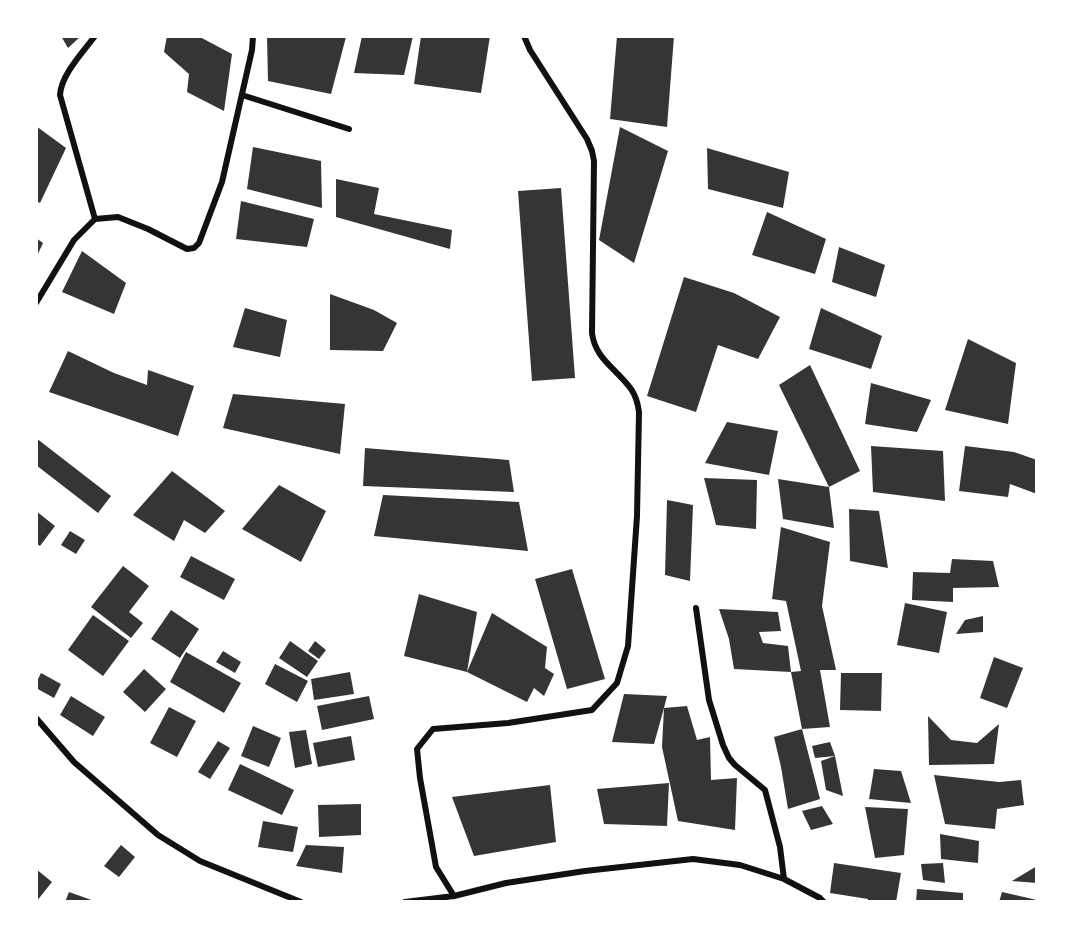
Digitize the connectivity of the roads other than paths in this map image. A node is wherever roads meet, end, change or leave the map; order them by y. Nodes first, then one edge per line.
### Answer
1 (95, 36) edge
2 (253, 36) edge
3 (524, 36) edge
4 (242, 95) junction
5 (350, 129) dead end
6 (95, 219) junction
7 (36, 303) edge
8 (696, 608) dead end
9 (36, 718) edge
10 (783, 879) junction
11 (454, 896) junction
12 (301, 902) edge
13 (405, 902) edge
14 (824, 902) edge

1 - 6 street
2 - 4 street
3 - 11 street
4 - 5 street
4 - 6 street
6 - 7 street
8 - 10 street
9 - 12 street
10 - 11 street
10 - 14 street
11 - 13 street

